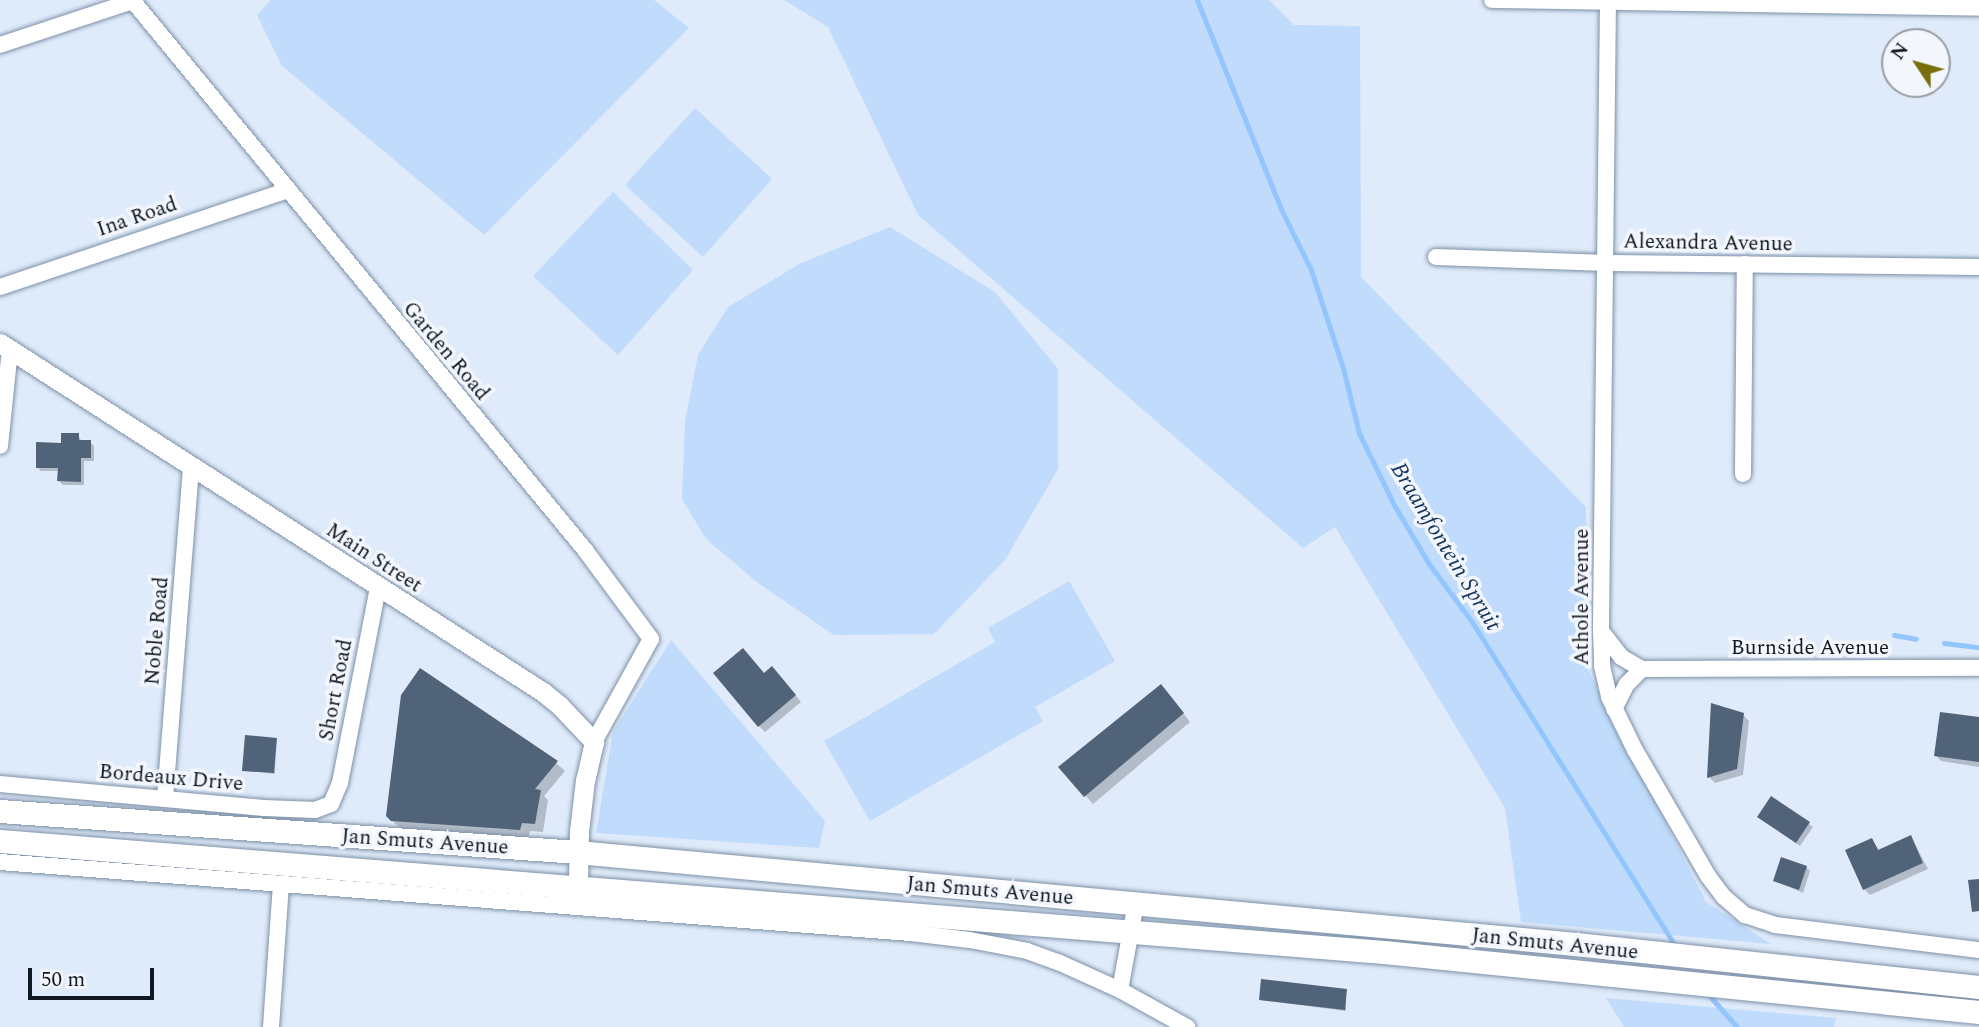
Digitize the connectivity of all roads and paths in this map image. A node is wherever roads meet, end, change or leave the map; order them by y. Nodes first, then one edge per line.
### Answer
1 (1492, 0) edge
2 (132, 1) edge
3 (1608, 2) edge
4 (1979, 8) edge
5 (0, 45) edge
6 (288, 190) junction
7 (1436, 257) dead end
8 (1608, 263) junction
9 (1745, 264) junction
10 (1979, 267) edge
11 (0, 287) edge
12 (5, 346) edge
13 (0, 446) edge
14 (191, 466) junction
15 (1743, 474) dead end
16 (378, 588) junction
17 (1601, 631) junction
18 (1979, 668) edge
19 (1642, 669) junction
20 (1614, 709) junction
21 (594, 742) junction
22 (0, 784) edge
23 (165, 798) junction
24 (336, 799) joint
25 (0, 811) edge
26 (0, 841) edge
27 (577, 852) junction
28 (0, 862) edge
29 (281, 885) junction
30 (579, 885) junction
31 (1136, 903) junction
32 (1132, 932) junction
33 (1979, 950) edge
34 (1979, 987) edge
35 (1120, 990) junction
36 (1979, 1012) edge
37 (271, 1027) edge
38 (1187, 1027) edge

1 - 3 street
2 - 5 street
2 - 6 street, Garden Road
3 - 4 street
3 - 8 street, Athole Avenue
6 - 11 street, Ina Road
6 - 21 street, Garden Road
7 - 8 street, Alexandra Avenue
8 - 9 street, Alexandra Avenue
8 - 17 street, Athole Avenue
9 - 10 street, Alexandra Avenue
9 - 15 street
12 - 13 street
12 - 14 street, Main Street
14 - 16 street, Main Street
14 - 23 street, Noble Road
16 - 21 street, Main Street
16 - 24 street, Short Road
17 - 19 street
17 - 20 street, Athole Avenue
18 - 19 street, Burnside Avenue
19 - 20 street
20 - 33 street, Athole Avenue
21 - 27 street
22 - 23 street, Bordeaux Drive
23 - 24 street, Bordeaux Drive
25 - 27 main road, Jan Smuts Avenue
26 - 30 main road, Jan Smuts Avenue
27 - 30 street
27 - 31 main road, Jan Smuts Avenue
28 - 29 street
29 - 35 street
29 - 37 street
30 - 32 main road, Jan Smuts Avenue
31 - 32 street
31 - 34 main road, Jan Smuts Avenue
32 - 35 street
32 - 36 main road, Jan Smuts Avenue
35 - 38 street

